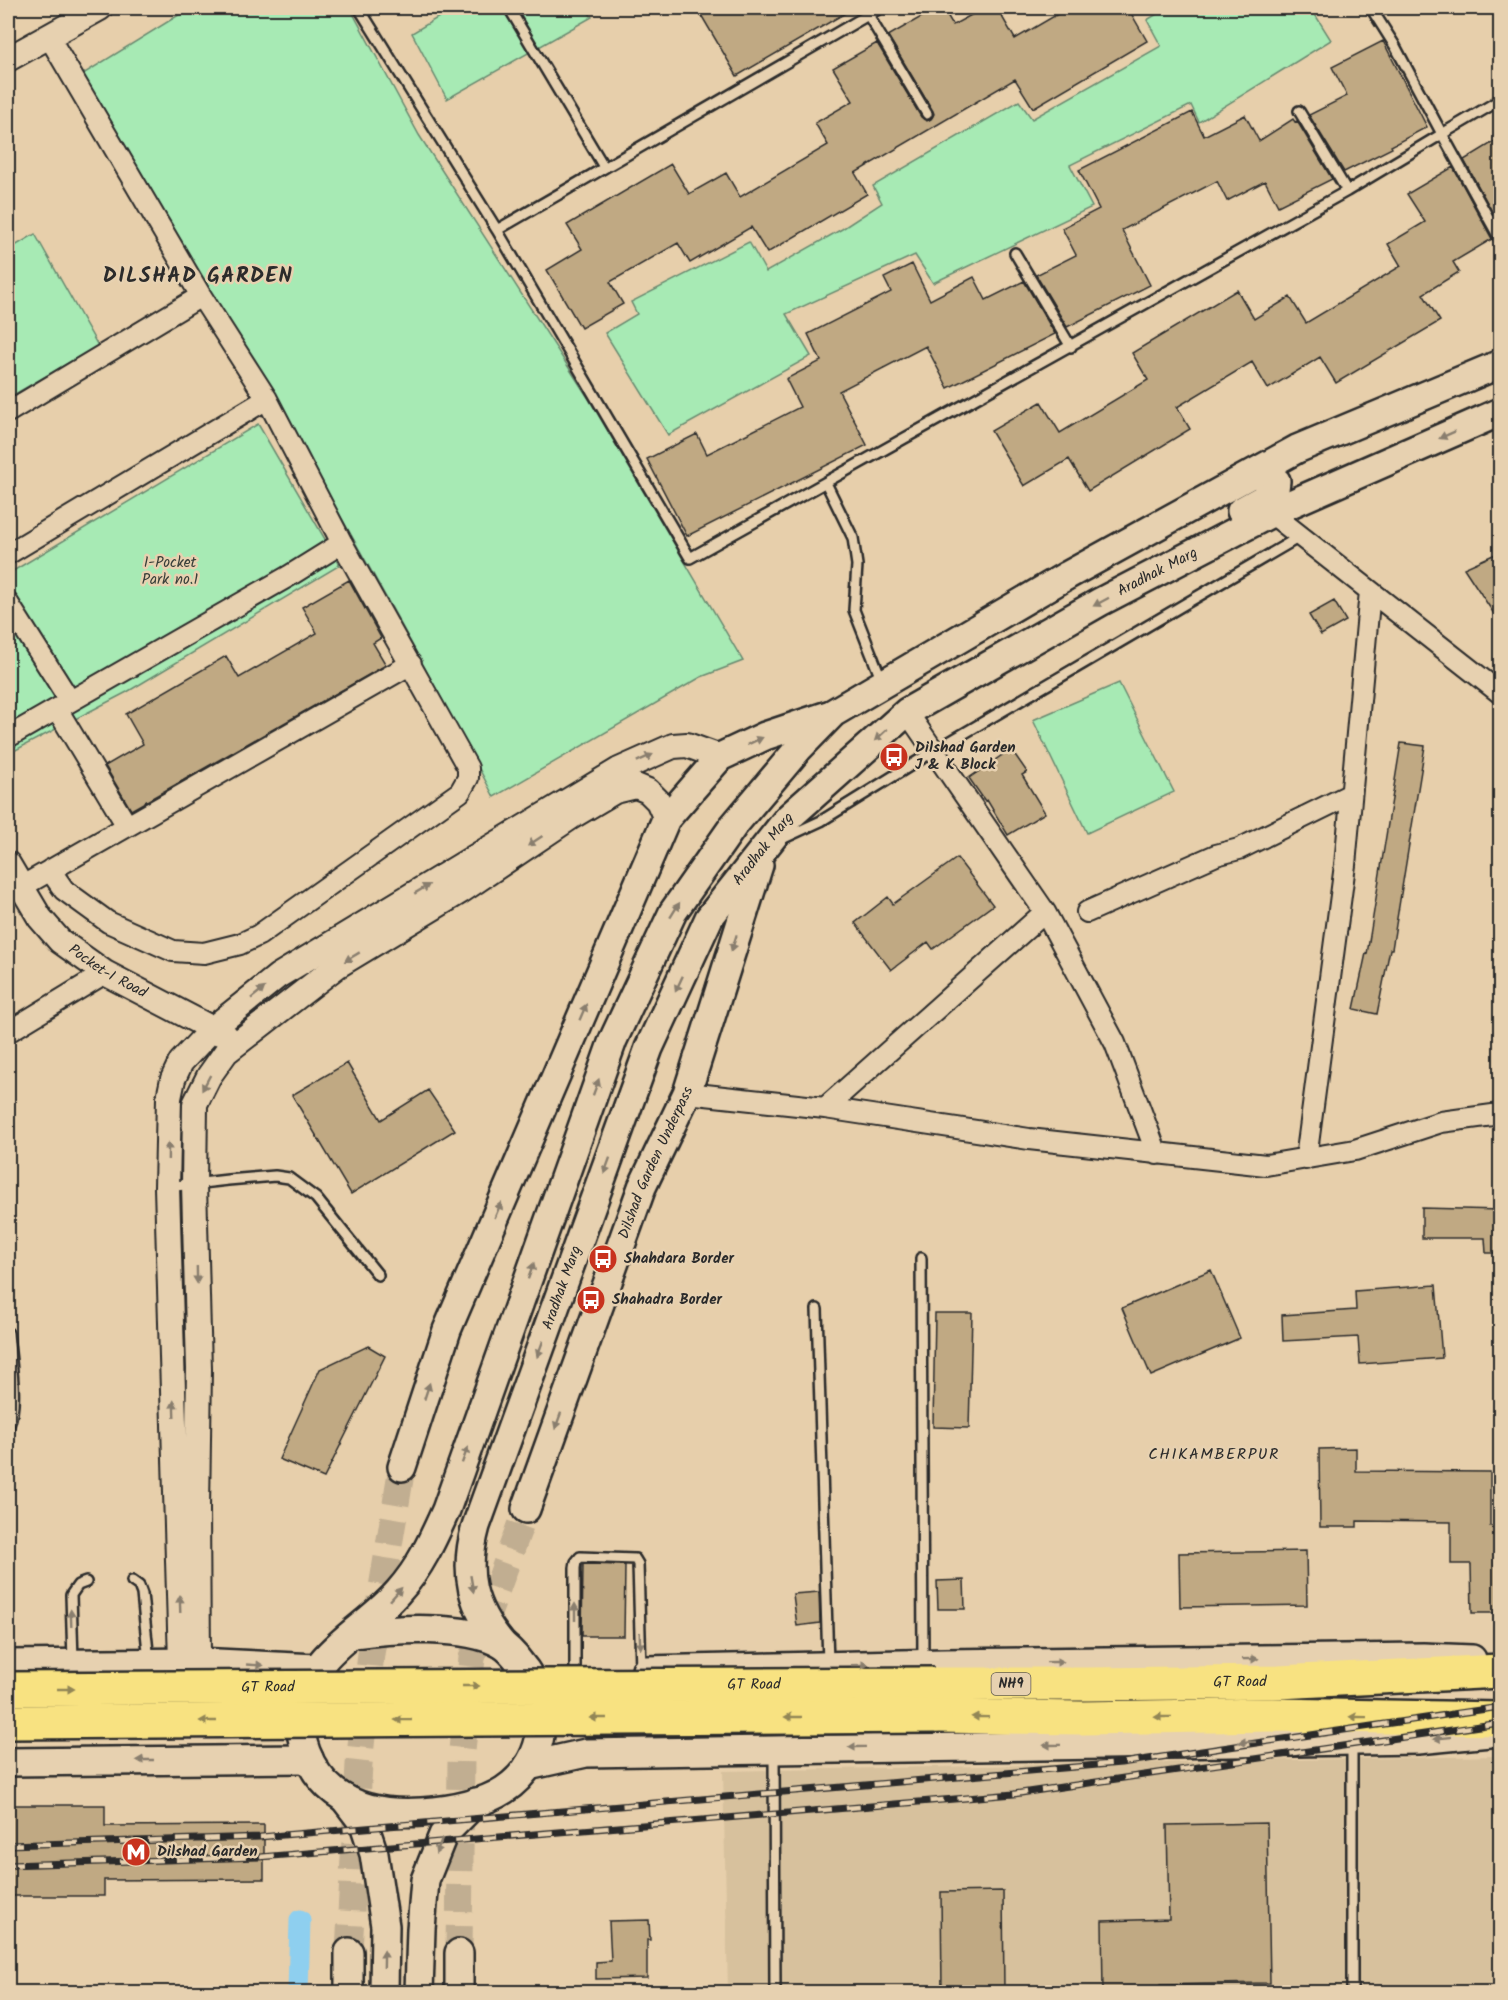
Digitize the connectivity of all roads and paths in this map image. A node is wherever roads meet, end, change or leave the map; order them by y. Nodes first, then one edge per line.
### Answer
1 (100, 8) edge
2 (359, 8) edge
3 (509, 8) edge
4 (880, 8) edge
5 (1371, 8) edge
6 (866, 11) edge
7 (49, 37) junction
8 (8, 59) edge
9 (1500, 100) edge
10 (1299, 111) dead end
11 (927, 114) dead end
12 (1442, 134) junction
13 (604, 167) junction
14 (1347, 191) junction
15 (497, 230) junction
16 (1500, 239) edge
17 (1015, 253) dead end
18 (201, 296) junction
19 (1071, 346) junction
20 (1500, 364) edge
21 (267, 399) junction
22 (8, 412) edge
23 (1500, 412) edge
24 (1253, 474) junction
25 (826, 483) junction
26 (1272, 513) junction
27 (1300, 536) junction
28 (1218, 541) junction
29 (342, 543) junction
30 (8, 554) edge
31 (1370, 591) junction
32 (8, 603) edge
33 (411, 664) junction
34 (883, 684) junction
35 (1500, 693) edge
36 (63, 705) junction
37 (906, 712) junction
38 (833, 713) junction
39 (8, 737) edge
40 (934, 751) junction
41 (720, 757) junction
42 (623, 779) junction
43 (1351, 794) junction
44 (666, 819) junction
45 (127, 826) junction
46 (765, 847) junction
47 (8, 864) edge
48 (50, 870) junction
49 (21, 886) junction
50 (1046, 912) junction
51 (1087, 912) dead end
52 (370, 933) junction
53 (105, 973) junction
54 (212, 1029) junction
55 (8, 1032) edge
56 (239, 1041) junction
57 (687, 1093) junction
58 (825, 1108) junction
59 (1500, 1114) edge
60 (1156, 1154) junction
61 (1306, 1159) junction
62 (194, 1185) junction
63 (167, 1187) junction
64 (921, 1258) dead end
65 (378, 1275) dead end
66 (817, 1309) dead end
67 (8, 1333) edge
68 (8, 1427) edge
69 (402, 1467) tunnel mouth
70 (526, 1509) tunnel mouth
71 (132, 1581) dead end
72 (86, 1582) dead end
73 (353, 1634) junction
74 (502, 1644) junction
75 (1500, 1660) edge
76 (149, 1662) junction
77 (190, 1662) junction
78 (73, 1663) junction
79 (8, 1664) edge
80 (828, 1666) junction
81 (316, 1668) junction
82 (641, 1670) junction
83 (574, 1671) junction
84 (1500, 1671) edge
85 (528, 1672) junction
86 (929, 1674) junction
87 (8, 1689) edge
88 (1500, 1719) edge
89 (8, 1722) edge
90 (1500, 1732) edge
91 (1352, 1741) junction
92 (774, 1749) junction
93 (309, 1759) junction
94 (8, 1762) edge
95 (528, 1766) junction
96 (344, 1798) junction
97 (476, 1802) junction
98 (349, 1952) tunnel mouth
99 (459, 1953) tunnel mouth
100 (349, 1992) edge
101 (384, 1992) edge
102 (419, 1992) edge
103 (459, 1992) edge
104 (775, 1992) edge
105 (1352, 1992) edge

1 - 7 street
2 - 15 lane
3 - 13 lane
4 - 6 lane
5 - 12 lane
6 - 11 lane
6 - 13 lane
7 - 8 street
7 - 18 street
9 - 12 lane
10 - 14 lane
12 - 14 lane
12 - 16 lane
13 - 15 lane
14 - 19 lane
15 - 25 lane
17 - 19 lane
18 - 21 street
18 - 22 street
19 - 25 lane
20 - 24 main road
21 - 29 street
21 - 30 street
23 -> 26 main road, Aradhak Marg
24 - 28 main road
24 - 34 main road
25 - 34 lane
26 - 27 street
26 - 28 main road, Aradhak Marg
27 - 31 street
27 - 40 lane
28 -> 37 main road, Aradhak Marg
29 - 33 street
29 - 36 street
31 - 35 street
31 - 43 street
32 - 36 street
33 - 45 street
33 - 48 street
34 - 38 main road
36 - 39 street
36 - 45 street
37 - 40 street
37 -> 46 main road, Aradhak Marg
41 -> 38 main road
73 -> 38 main road
40 - 46 lane
40 - 50 street
42 -> 41 street
41 - 44 main road
42 - 44 street
42 - 52 street
43 - 51 street
43 - 61 street
69 -> 44 main road
45 - 48 street
46 -> 57 main road, Dilshad Garden Underpass
46 -> 74 main road, Aradhak Marg
47 - 49 street, Pocket-I Road
48 - 49 street
49 - 53 street, Pocket-I Road
50 - 58 street
50 - 60 street
54 -> 52 street
52 -> 56 street
53 - 54 street, Pocket-I Road
53 - 55 street
54 - 56 street, Pocket-I Road
63 -> 54 street
56 -> 62 street
57 - 58 street
57 -> 70 main road, Dilshad Garden Underpass
58 - 60 street
59 - 61 street
60 - 61 street
62 - 63 lane
62 - 65 lane
62 -> 77 street
77 -> 63 street
64 - 86 lane
66 - 80 lane
67 - 68 lane
71 - 76 lane
78 -> 72 lane
73 - 74 main road
73 - 81 main road
74 - 85 main road, Aradhak Marg
86 -> 75 main road, GT Road
76 - 77 main road, GT Road
76 - 78 main road, GT Road
77 -> 81 main road, GT Road
78 - 79 main road, GT Road
80 - 82 main road, GT Road
80 -> 86 main road, GT Road
81 - 93 main road
82 - 83 main road, GT Road
83 -> 82 lane
83 - 85 main road, GT Road
84 - 86 highway, GT Road / NH9
85 - 95 main road, Aradhak Marg
87 -> 86 highway, GT Road, bridge
88 -> 89 highway, NH9, bridge
90 -> 91 main road
91 -> 92 main road
91 - 105 lane
92 - 95 main road
92 - 104 lane
93 -> 94 main road
93 - 96 main road
95 - 97 main road
96 - 97 main road
101 -> 96 main road
97 -> 102 main road
98 - 100 main road
99 - 103 main road

